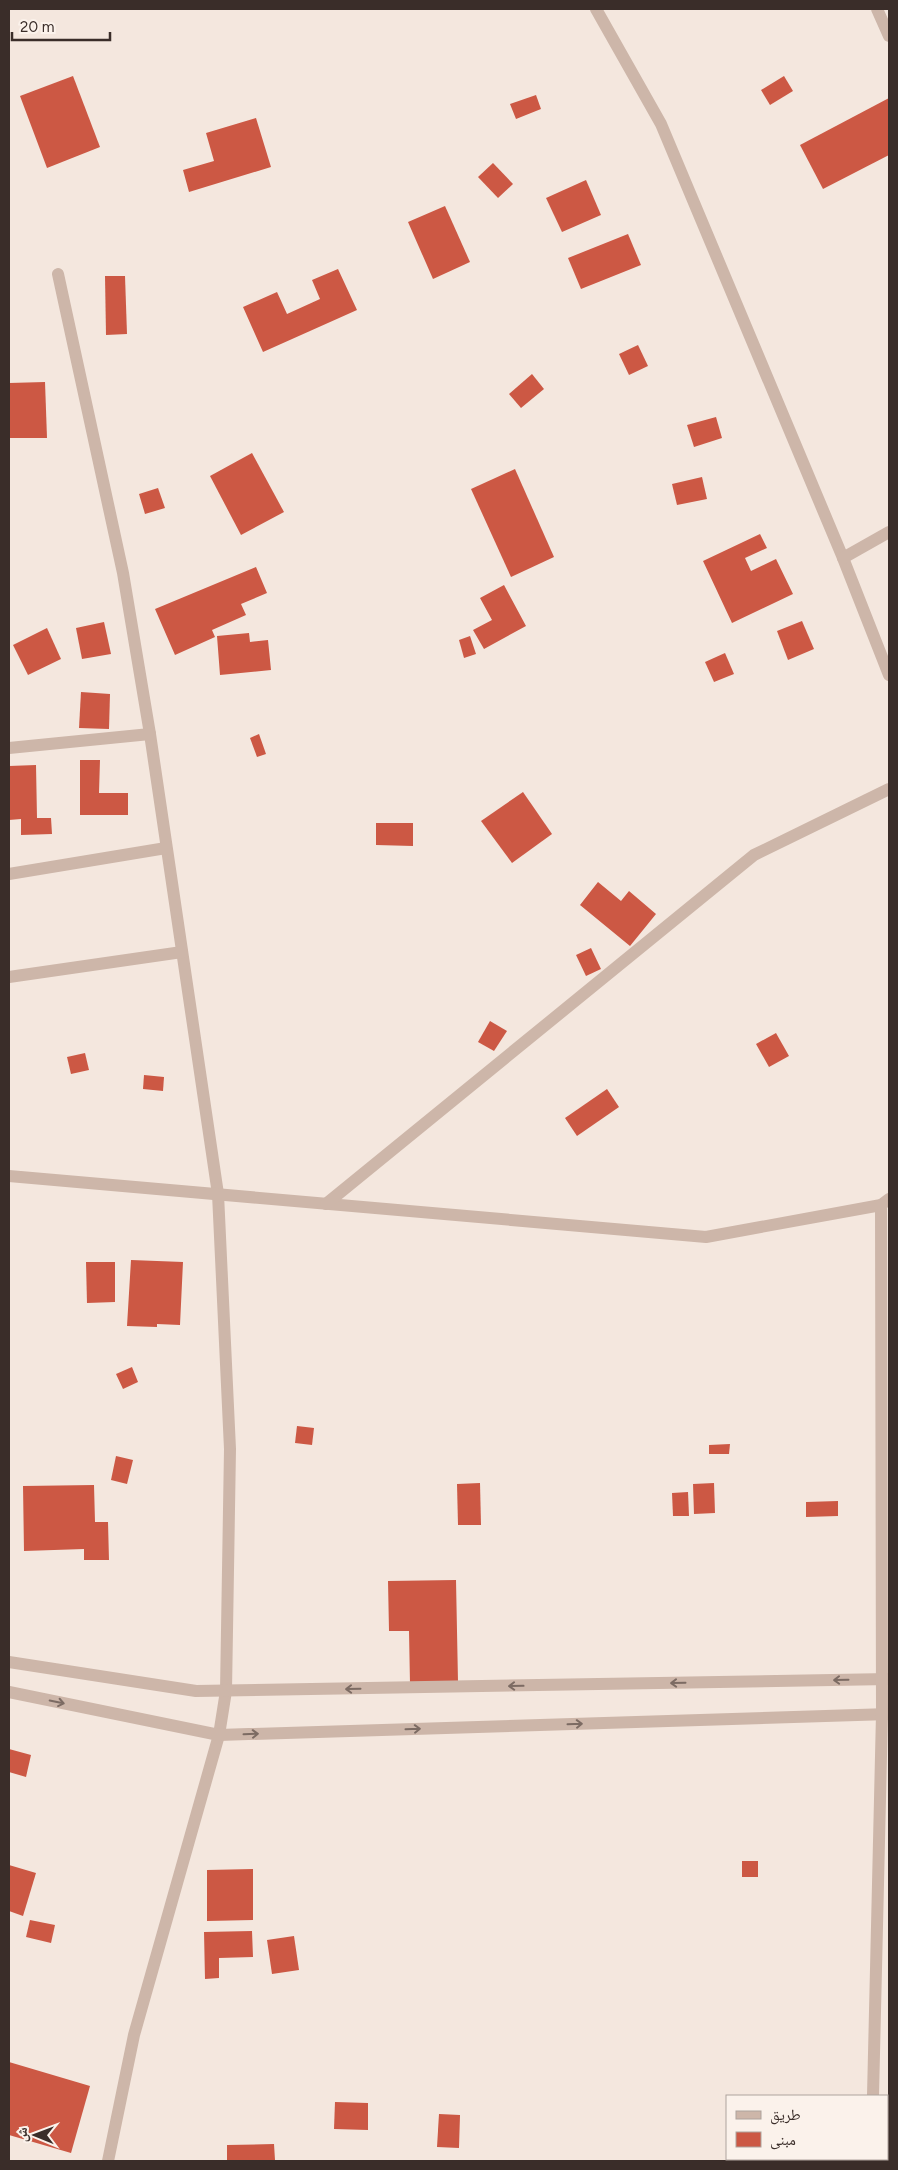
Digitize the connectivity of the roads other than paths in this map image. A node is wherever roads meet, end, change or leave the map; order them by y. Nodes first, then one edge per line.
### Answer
1 (596, 9) edge
2 (876, 9) edge
3 (889, 36) edge
4 (58, 274) dead end
5 (889, 532) edge
6 (843, 558) junction
7 (889, 675) edge
8 (150, 734) junction
9 (9, 748) edge
10 (889, 789) edge
11 (166, 848) junction
12 (9, 874) edge
13 (182, 952) junction
14 (9, 978) edge
15 (9, 1176) edge
16 (218, 1194) junction
17 (885, 1202) edge
18 (326, 1204) junction
19 (9, 1662) edge
20 (886, 1679) edge
21 (226, 1691) junction
22 (9, 1692) edge
23 (885, 1714) edge
24 (219, 1735) junction
25 (873, 2095) edge
26 (108, 2161) edge

1 - 6 street
2 - 3 street
4 - 8 street
5 - 6 street
6 - 7 street
8 - 9 street
8 - 11 street
10 - 18 street
11 - 12 street
11 - 13 street
13 - 14 street
13 - 16 street
15 - 16 street
16 - 18 street
16 - 21 street
17 - 18 street
17 - 20 street
19 - 21 street
20 -> 21 street
20 - 23 street
21 - 24 street
22 -> 24 street
24 -> 23 street
23 - 25 street
24 - 26 street

